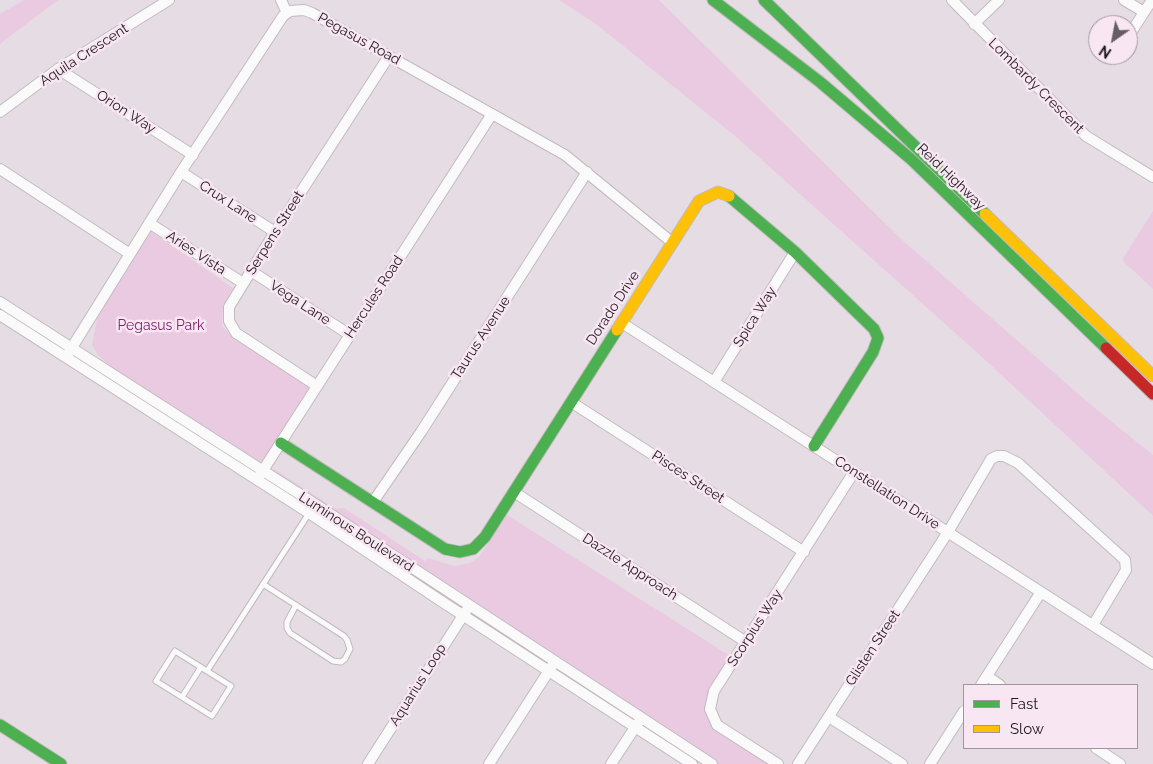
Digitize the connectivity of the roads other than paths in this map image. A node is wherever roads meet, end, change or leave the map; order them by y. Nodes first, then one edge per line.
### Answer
1 (169, 0) edge
2 (281, 0) edge
3 (713, 0) edge
4 (764, 0) edge
5 (952, 0) edge
6 (999, 0) edge
7 (1124, 0) edge
8 (1152, 0) edge
9 (1144, 12) junction
10 (287, 13) junction
11 (1138, 21) edge
12 (974, 24) junction
13 (389, 56) junction
14 (58, 69) junction
15 (0, 112) edge
16 (492, 114) junction
17 (193, 155) junction
18 (0, 169) edge
19 (182, 172) junction
20 (587, 172) junction
21 (1153, 177) edge
22 (149, 223) junction
23 (275, 232) junction
24 (668, 239) dead end
25 (795, 252) junction
26 (130, 254) junction
27 (251, 271) junction
28 (243, 283) junction
29 (0, 302) edge
30 (0, 315) edge
31 (622, 323) junction
32 (350, 335) junction
33 (72, 348) junction
34 (66, 357) junction
35 (1153, 376) edge
36 (714, 382) junction
37 (317, 386) junction
38 (1153, 394) edge
39 (571, 402) junction
40 (281, 443) junction
41 (814, 446) junction
42 (262, 471) junction
43 (854, 472) junction
44 (256, 480) junction
45 (514, 492) junction
46 (373, 502) junction
47 (312, 509) junction
48 (948, 532) junction
49 (804, 552) junction
50 (264, 584) junction
51 (1041, 592) junction
52 (296, 605) junction
53 (469, 606) junction
54 (462, 615) junction
55 (1093, 626) junction
56 (746, 642) junction
57 (1153, 664) edge
58 (201, 667) junction
59 (552, 667) junction
60 (207, 671) junction
61 (984, 681) edge
62 (182, 697) junction
63 (963, 713) edge
64 (829, 717) junction
65 (641, 718) junction
66 (0, 725) edge
67 (635, 727) junction
68 (1098, 749) edge
69 (61, 764) edge
70 (368, 764) edge
71 (489, 764) edge
72 (611, 764) edge
73 (692, 764) edge
74 (712, 764) edge
75 (778, 764) edge
76 (798, 764) edge
77 (902, 764) edge
78 (930, 764) edge
79 (1120, 764) edge

1 - 14 street, Aquila Crescent
2 - 10 street
3 - 38 main road, Reid Highway
4 - 35 main road, Reid Highway
5 - 12 street, Lombardy Crescent
6 - 12 street
7 - 9 street
8 - 9 street
9 - 11 street
10 - 13 street, Pegasus Road
10 - 17 street
12 - 21 street, Lombardy Crescent
13 - 16 street, Pegasus Road
13 - 23 street, Serpens Street
14 - 15 street, Aquila Crescent
14 - 17 street, Orion Way
16 - 20 street, Pegasus Road
16 - 32 street, Hercules Road
17 - 19 street
18 - 26 street
19 - 22 street
19 - 23 street, Crux Lane
20 - 24 street, Pegasus Road
20 - 46 street, Taurus Avenue
22 - 26 street
22 - 28 street, Aries Vista
23 - 27 street, Serpens Street
25 - 31 main road, Dorado Drive
25 - 36 street, Spica Way
25 - 41 main road, Dorado Drive
26 - 33 street
27 - 28 street, Serpens Street
27 - 32 street, Vega Lane
28 - 37 street, Serpens Street
29 - 33 street, Luminous Boulevard
30 - 34 street, Luminous Boulevard
31 - 36 street, Constellation Drive
31 - 39 main road, Dorado Drive
32 - 37 street, Hercules Road
33 - 34 street
33 - 42 street, Luminous Boulevard
34 - 44 street, Luminous Boulevard
36 - 41 street, Constellation Drive
37 - 40 street, Hercules Road
39 - 45 main road, Dorado Drive
39 - 49 street, Pisces Street
40 - 42 street, Hercules Road
40 - 46 main road, Dorado Drive
41 - 43 street, Constellation Drive
42 - 44 street, Hercules Road
42 - 47 street, Luminous Boulevard
43 - 48 street, Constellation Drive
43 - 49 street, Scorpius Way
44 - 47 street, Luminous Boulevard
45 - 46 main road, Dorado Drive
45 - 56 street, Dazzle Approach
47 - 50 lane
47 - 53 street, Luminous Boulevard
47 - 54 street, Luminous Boulevard
48 - 51 street, Constellation Drive
48 - 55 street, Glisten Street
48 - 64 street, Glisten Street
49 - 56 street, Scorpius Way
50 - 52 lane
50 - 60 lane
51 - 55 street, Constellation Drive
51 - 61 street
52 - 52 lane
53 - 54 street, Aquarius Loop
53 - 59 street, Luminous Boulevard
54 - 59 street, Luminous Boulevard
54 - 70 street, Aquarius Loop
55 - 57 street, Constellation Drive
56 - 75 street, Scorpius Way
58 - 60 lane
58 - 62 lane
58 - 62 lane
59 - 65 street, Luminous Boulevard
59 - 67 street, Luminous Boulevard
59 - 71 street
60 - 62 lane
63 - 78 street
64 - 76 street, Glisten Street
64 - 77 street
65 - 67 street
65 - 74 street, Luminous Boulevard
66 - 69 main road
67 - 72 street
67 - 73 street, Luminous Boulevard
68 - 79 street

